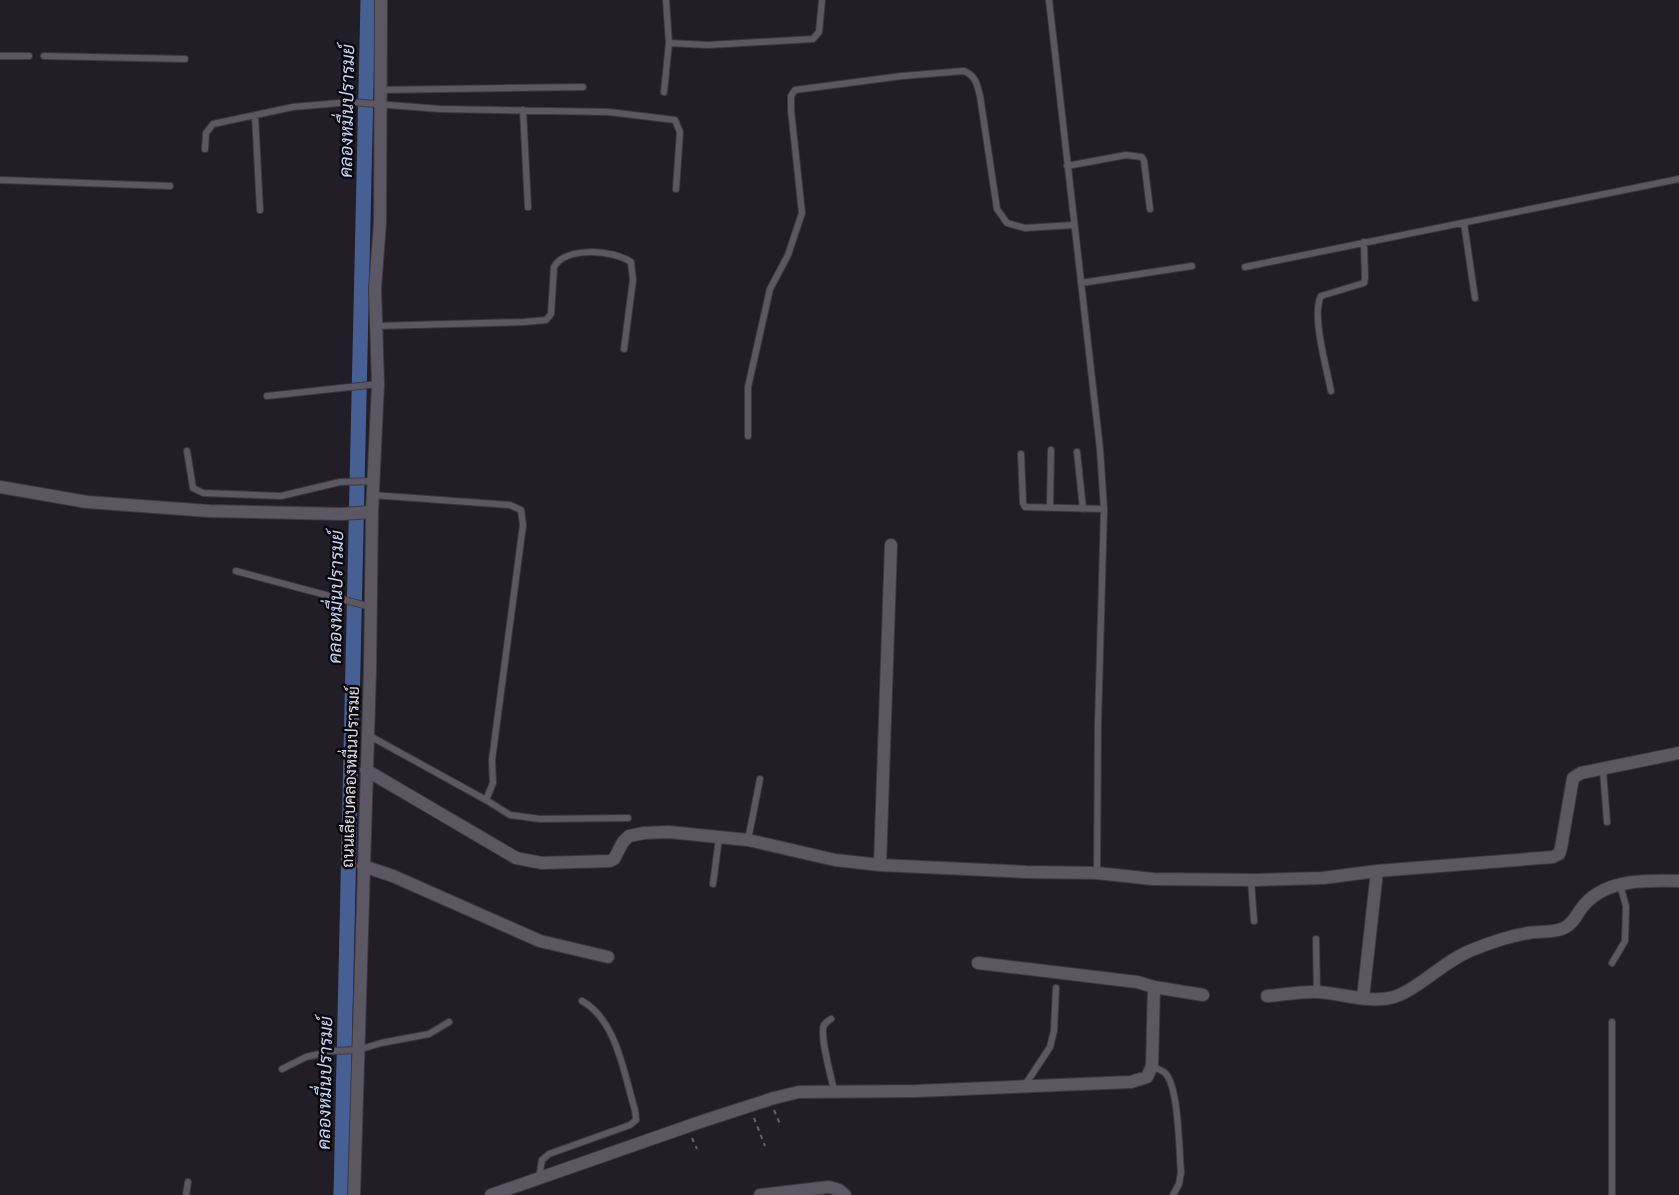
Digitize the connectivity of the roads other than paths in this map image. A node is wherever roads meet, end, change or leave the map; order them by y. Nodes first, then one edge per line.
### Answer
1 (381, 0) edge
2 (666, 0) edge
3 (822, 0) edge
4 (1049, 0) edge
5 (669, 43) junction
6 (0, 56) edge
7 (29, 56) dead end
8 (44, 56) dead end
9 (185, 59) dead end
10 (583, 87) dead end
11 (380, 90) junction
12 (664, 92) dead end
13 (380, 105) junction
14 (523, 110) junction
15 (255, 115) junction
16 (205, 150) dead end
17 (1067, 166) junction
18 (1679, 179) edge
19 (0, 180) edge
20 (170, 186) dead end
21 (676, 189) dead end
22 (528, 207) dead end
23 (1150, 209) dead end
24 (260, 210) dead end
25 (1464, 223) junction
26 (1074, 225) junction
27 (1364, 242) junction
28 (1192, 266) dead end
29 (1245, 267) dead end
30 (1081, 283) junction
31 (1475, 298) dead end
32 (375, 326) junction
33 (624, 348) dead end
34 (378, 384) junction
35 (1331, 391) dead end
36 (267, 396) dead end
37 (748, 436) dead end
38 (1051, 450) dead end
39 (187, 451) dead end
40 (1077, 452) dead end
41 (1021, 454) dead end
42 (373, 481) junction
43 (0, 487) edge
44 (372, 495) junction
45 (1050, 508) junction
46 (1083, 509) junction
47 (1104, 509) junction
48 (372, 512) junction
49 (891, 545) dead end
50 (236, 571) dead end
51 (370, 607) junction
52 (367, 735) junction
53 (1679, 753) edge
54 (366, 770) junction
55 (1603, 770) junction
56 (760, 779) dead end
57 (486, 800) junction
58 (628, 818) dead end
59 (1607, 822) dead end
60 (719, 838) junction
61 (748, 840) junction
62 (880, 865) junction
63 (363, 866) junction
64 (1377, 871) junction
65 (1097, 873) junction
66 (1251, 880) junction
67 (1679, 882) edge
68 (713, 884) dead end
69 (1620, 884) junction
70 (1254, 921) dead end
71 (1316, 939) dead end
72 (608, 957) dead end
73 (978, 963) dead end
74 (1612, 963) dead end
75 (1154, 987) junction
76 (1056, 988) dead end
77 (1317, 992) junction
78 (1203, 995) dead end
79 (1267, 996) dead end
80 (1363, 998) junction
81 (582, 1001) dead end
82 (831, 1019) dead end
83 (449, 1022) dead end
84 (1612, 1022) dead end
85 (358, 1050) junction
86 (1152, 1066) junction
87 (282, 1069) dead end
88 (1025, 1085) junction
89 (834, 1091) junction
90 (539, 1178) junction
91 (188, 1182) dead end
92 (186, 1195) edge
93 (354, 1195) edge
94 (491, 1195) edge
95 (760, 1195) edge
96 (845, 1195) edge
97 (1173, 1195) edge
98 (1612, 1195) edge

1 - 11 street, ถนนเลียบคลองหมื่นปรารมย์
2 - 5 lane
3 - 5 lane
4 - 17 lane
5 - 12 lane
6 - 7 lane
8 - 9 lane
10 - 11 lane
11 - 13 street, ถนนเลียบคลองหมื่นปรารมย์
13 - 14 lane
13 - 15 lane
13 - 32 street, ถนนเลียบคลองหมื่นปรารมย์
14 - 21 lane
14 - 22 lane
15 - 16 lane
15 - 24 lane
17 - 23 lane
17 - 26 lane
18 - 25 lane
19 - 20 lane
25 - 27 lane
25 - 31 lane
26 - 30 lane
26 - 37 lane
27 - 29 lane
27 - 35 lane
28 - 30 lane
30 - 47 lane
32 - 33 lane
32 - 34 street, ถนนเลียบคลองหมื่นปรารมย์
34 - 36 lane
34 - 42 street, ถนนเลียบคลองหมื่นปรารมย์
38 - 45 lane
39 - 42 lane
40 - 46 lane
41 - 45 lane
42 - 44 street, ถนนเลียบคลองหมื่นปรารมย์
43 - 48 street
44 - 48 street, ถนนเลียบคลองหมื่นปรารมย์
44 - 57 lane
45 - 46 lane
46 - 47 lane
47 - 65 lane
48 - 51 street, ถนนเลียบคลองหมื่นปรารมย์
49 - 62 street
50 - 51 lane
51 - 52 street, ถนนเลียบคลองหมื่นปรารมย์
52 - 54 street, ถนนเลียบคลองหมื่นปรารมย์
52 - 57 lane
53 - 55 street
54 - 60 street
54 - 63 street, ถนนเลียบคลองหมื่นปรารมย์
55 - 59 lane
55 - 64 street
56 - 61 lane
57 - 58 lane
60 - 61 street
60 - 68 lane
61 - 62 street
62 - 65 street
63 - 72 street
63 - 85 street, ถนนเลียบคลองหมื่นปรารมย์
64 - 66 street
64 - 80 street
65 - 66 street
66 - 70 lane
67 - 69 street
69 - 74 lane
69 - 80 street
71 - 77 lane
73 - 75 street
75 - 78 street
75 - 86 street
76 - 88 lane
77 - 79 street
77 - 80 street
81 - 90 lane
82 - 89 lane
83 - 85 lane
84 - 98 lane
85 - 87 lane
85 - 93 street, ถนนเลียบคลองหมื่นปรารมย์
86 - 88 street
86 - 97 lane
88 - 89 street
89 - 90 street
90 - 94 street
91 - 92 lane
95 - 96 street

